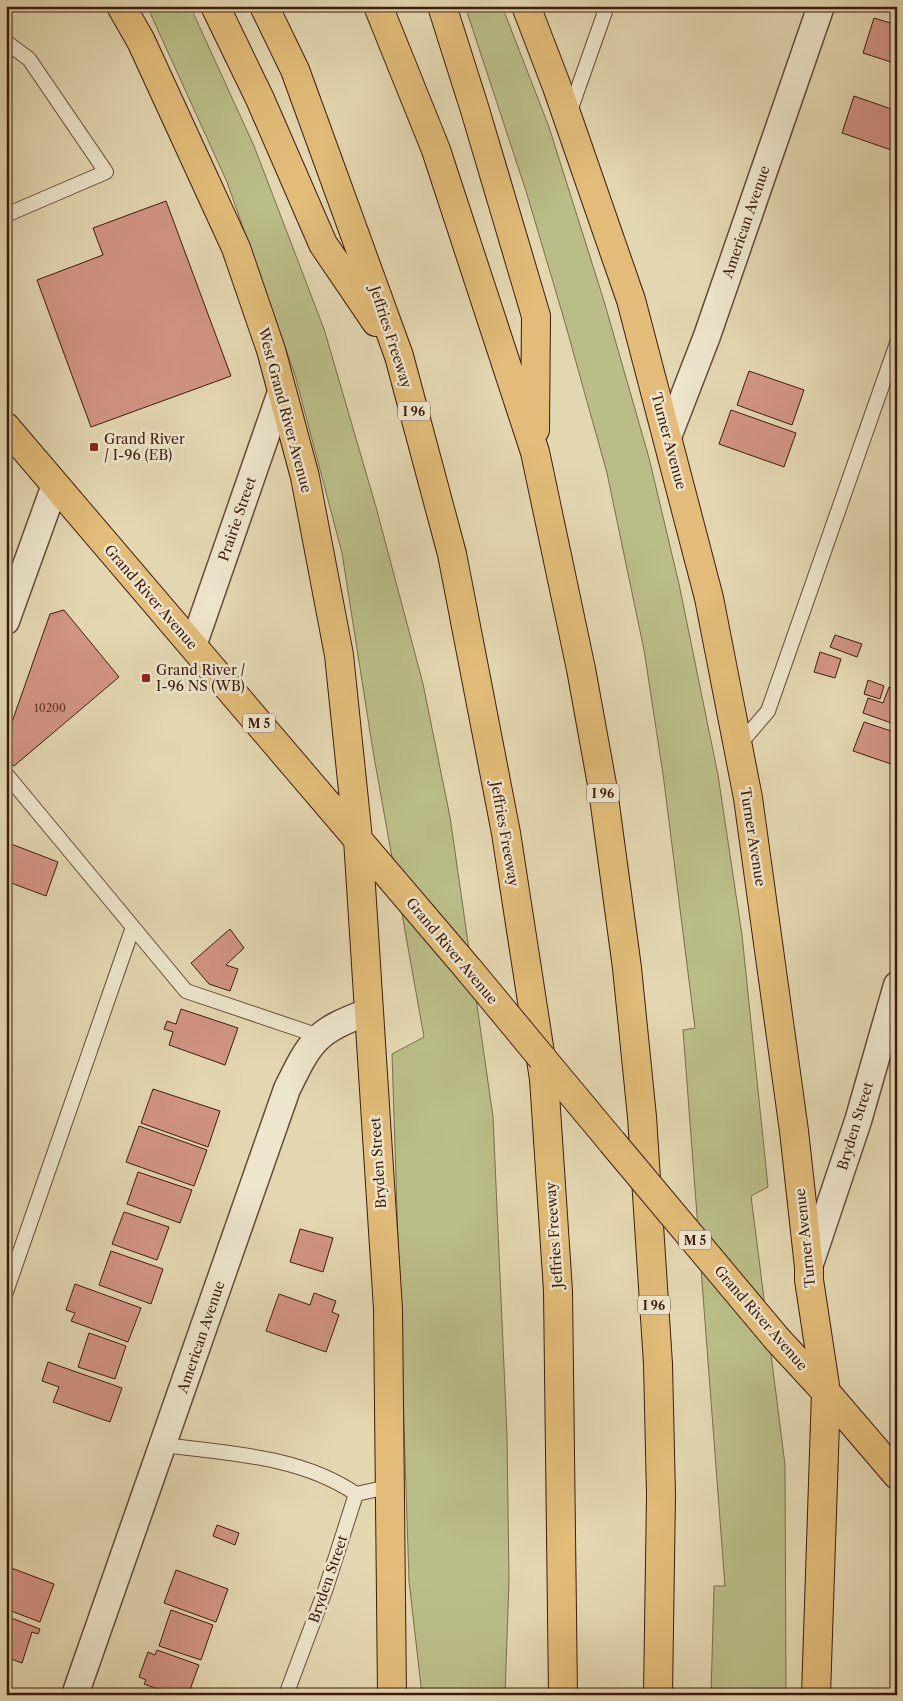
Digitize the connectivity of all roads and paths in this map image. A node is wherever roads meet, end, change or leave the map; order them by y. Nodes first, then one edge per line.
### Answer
1 (122, 6) edge
2 (215, 6) edge
3 (264, 6) edge
4 (378, 6) edge
5 (442, 6) edge
6 (526, 6) edge
7 (607, 6) edge
8 (821, 6) edge
9 (6, 42) edge
10 (568, 117) junction
11 (6, 215) edge
12 (897, 343) edge
13 (400, 356) junction
14 (281, 392) junction
15 (6, 428) edge
16 (668, 437) junction
17 (534, 452) junction
18 (55, 485) junction
19 (6, 621) edge
20 (192, 646) junction
21 (738, 747) junction
22 (6, 774) edge
23 (358, 839) junction
24 (133, 927) junction
25 (897, 984) edge
26 (368, 1012) junction
27 (319, 1036) junction
28 (809, 1267) junction
29 (6, 1292) edge
30 (826, 1392) junction
31 (163, 1445) junction
32 (897, 1475) edge
33 (388, 1487) junction
34 (356, 1494) junction
35 (75, 1695) edge
36 (286, 1695) edge
37 (392, 1695) edge
38 (563, 1695) edge
39 (658, 1695) edge
40 (816, 1695) edge

1 - 14 main road, West Grand River Avenue
2 - 13 main road
3 - 13 main road, Jeffries Freeway / I 96
4 - 17 main road, I 96
5 - 17 main road
6 - 10 main road, Turner Avenue
7 - 10 lane
8 - 16 street, American Avenue
9 - 11 lane
10 - 16 main road, Turner Avenue
12 - 21 lane
13 - 38 main road, Jeffries Freeway / I 96
14 - 20 street, Prairie Street
14 - 23 main road, West Grand River Avenue
15 - 18 main road, Grand River Avenue / M 5
16 - 21 main road, Turner Avenue
17 - 39 main road, I 96
18 - 19 street
18 - 20 main road, Grand River Avenue / M 5
20 - 23 main road, Grand River Avenue / M 5
21 - 28 main road, Turner Avenue
22 - 24 lane
23 - 26 main road, Bryden Street
23 - 30 main road, Grand River Avenue / M 5, bridge
24 - 27 lane
24 - 29 lane
25 - 28 street, Bryden Street
26 - 27 street, American Avenue
26 - 33 main road, Bryden Street
27 - 31 street, American Avenue
28 - 30 main road, Turner Avenue
30 - 32 main road, Grand River Avenue / M 5
30 - 40 main road, Turner Avenue
31 - 34 lane
31 - 35 street, American Avenue
33 - 34 lane
33 - 37 main road, Bryden Street
34 - 36 lane, Bryden Street

